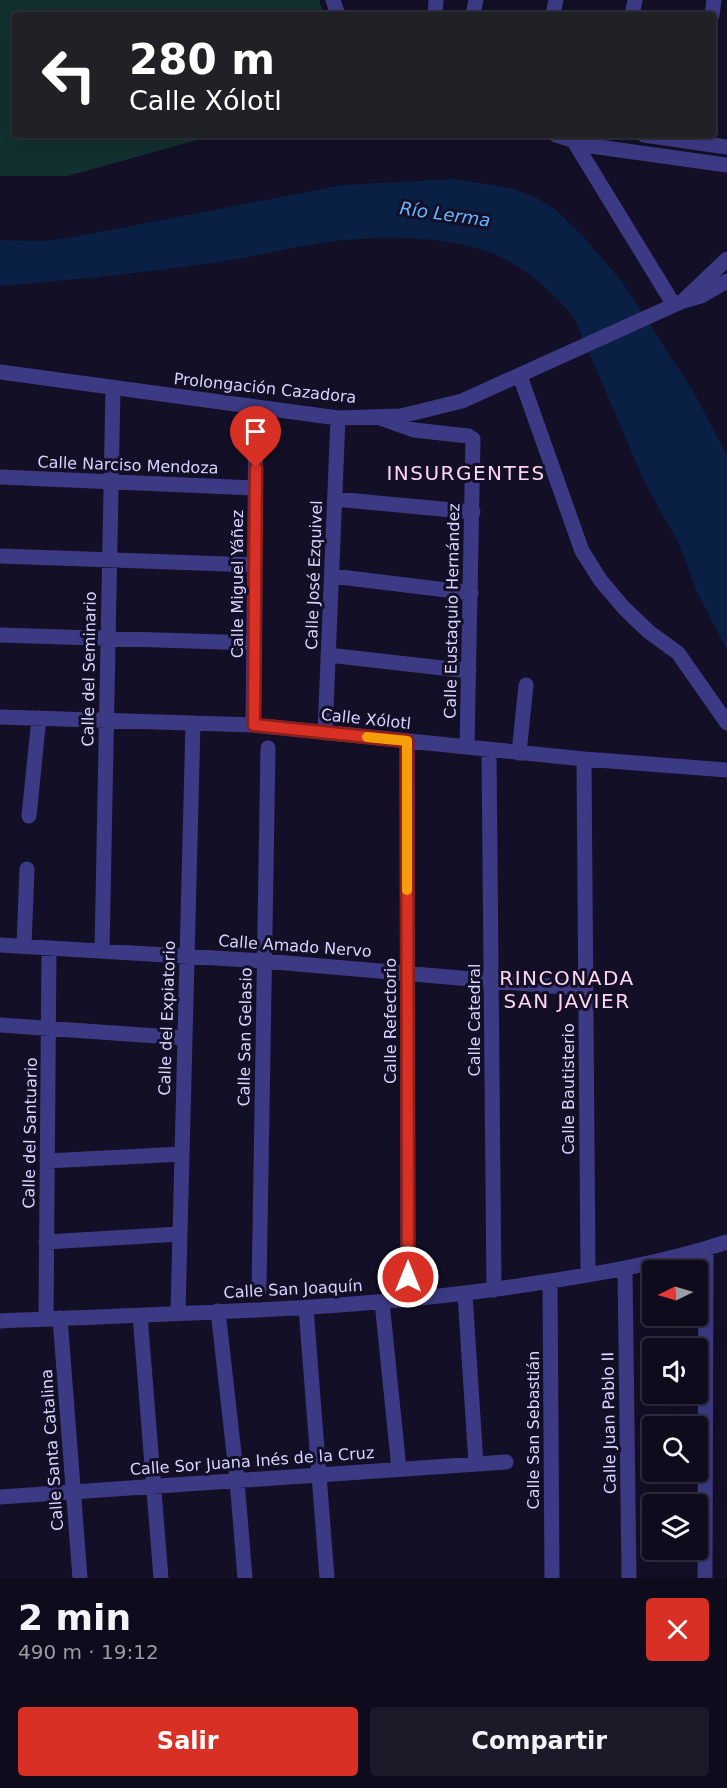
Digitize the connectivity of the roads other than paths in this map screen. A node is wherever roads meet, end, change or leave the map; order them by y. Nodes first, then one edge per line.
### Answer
1 (571, 138) edge
2 (665, 138) edge
3 (727, 147) edge
4 (727, 165) edge
5 (727, 259) edge
6 (727, 281) edge
7 (675, 304) junction
8 (0, 372) edge
9 (520, 376) junction
10 (113, 388) junction
11 (256, 407) junction
12 (378, 417) junction
13 (338, 418) junction
14 (0, 477) edge
15 (111, 483) junction
16 (255, 489) junction
17 (335, 499) junction
18 (473, 512) junction
19 (0, 556) edge
20 (110, 560) junction
21 (255, 565) junction
22 (332, 576) junction
23 (471, 593) junction
24 (0, 635) edge
25 (108, 639) junction
26 (254, 643) junction
27 (328, 655) junction
28 (469, 671) junction
29 (526, 685) dead end
30 (0, 717) edge
31 (39, 718) junction
32 (106, 720) junction
33 (193, 723) junction
34 (727, 723) edge
35 (254, 725) junction
36 (325, 733) junction
37 (407, 741) junction
38 (467, 747) junction
39 (268, 748) dead end
40 (489, 750) junction
41 (519, 753) junction
42 (584, 759) junction
43 (727, 770) edge
44 (29, 816) dead end
45 (27, 869) dead end
46 (0, 945) edge
47 (24, 946) junction
48 (49, 948) junction
49 (102, 951) junction
50 (187, 956) junction
51 (264, 961) junction
52 (408, 973) junction
53 (491, 981) junction
54 (586, 989) junction
55 (0, 1025) edge
56 (49, 1029) junction
57 (185, 1038) junction
58 (182, 1155) junction
59 (47, 1161) junction
60 (180, 1234) junction
61 (46, 1242) junction
62 (727, 1242) edge
63 (706, 1249) junction
64 (625, 1268) junction
65 (588, 1275) junction
66 (550, 1281) junction
67 (259, 1290) dead end
68 (494, 1290) junction
69 (465, 1294) junction
70 (408, 1300) junction
71 (382, 1302) junction
72 (306, 1308) junction
73 (218, 1311) junction
74 (178, 1313) junction
75 (140, 1315) junction
76 (53, 1319) junction
77 (0, 1321) edge
78 (506, 1462) dead end
79 (476, 1464) junction
80 (399, 1469) junction
81 (320, 1475) junction
82 (237, 1480) junction
83 (153, 1486) junction
84 (73, 1492) junction
85 (0, 1497) edge
86 (80, 1578) edge
87 (161, 1578) edge
88 (245, 1578) edge
89 (327, 1578) edge
90 (552, 1578) edge
91 (629, 1578) edge
92 (705, 1578) edge

1 - 4 street
1 - 7 street
2 - 3 street
5 - 7 street
6 - 7 street
7 - 9 street, Prolongación Cazadora
8 - 10 street, Prolongación Cazadora
9 - 12 street, Prolongación Cazadora
9 - 34 street
10 - 11 street, Prolongación Cazadora
10 - 15 street, Calle del Seminario
11 - 13 street, Prolongación Cazadora
11 - 16 street, Calle Miguel Yáñez
12 - 13 street, Prolongación Cazadora
12 - 18 street, Calle Eustaquio Hernández
13 - 17 street, Calle José Ezquivel
14 - 15 street, Calle Narciso Mendoza
15 - 16 street, Calle Narciso Mendoza
15 - 20 street, Calle del Seminario
16 - 21 street, Calle Miguel Yáñez
17 - 18 street
17 - 22 street, Calle José Ezquivel
18 - 23 street, Calle Eustaquio Hernández
19 - 20 street
20 - 21 street
20 - 25 street, Calle del Seminario
21 - 26 street, Calle Miguel Yáñez
22 - 23 street
22 - 27 street, Calle José Ezquivel
23 - 28 street, Calle Eustaquio Hernández
24 - 25 street
25 - 26 street
25 - 32 street, Calle del Seminario
26 - 35 street, Calle Miguel Yáñez
27 - 28 street
27 - 36 street, Calle José Ezquivel
28 - 38 street, Calle Eustaquio Hernández
29 - 41 street
30 - 31 street, Calle Xólotl
31 - 32 street, Calle Xólotl
31 - 44 street
32 - 33 street, Calle Xólotl
32 - 49 street, Calle del Seminario
33 - 35 street, Calle Xólotl
33 - 50 street, Calle del Expiatorio
35 - 36 street, Calle Xólotl
36 - 37 street, Calle Xólotl
37 - 38 street, Calle Xólotl
37 - 52 street, Calle Refectorio
38 - 40 street, Calle Xólotl
39 - 51 street, Calle San Gelasio
40 - 41 street, Calle Xólotl
40 - 53 street, Calle Catedral
41 - 42 street, Calle Xólotl
42 - 43 street, Calle Xólotl
42 - 54 street, Calle Bautisterio
45 - 47 street
46 - 47 street, Calle Amado Nervo
47 - 48 street, Calle Amado Nervo
48 - 49 street, Calle Amado Nervo
48 - 56 street, Calle del Santuario
49 - 50 street, Calle Amado Nervo
50 - 51 street, Calle Amado Nervo
50 - 57 street, Calle del Expiatorio
51 - 52 street, Calle Amado Nervo
51 - 67 street, Calle San Gelasio
52 - 53 street, Calle Amado Nervo
52 - 70 street, Calle Refectorio
53 - 54 street, Calle Amado Nervo
53 - 68 street, Calle Catedral
54 - 65 street, Calle Bautisterio
55 - 56 street
56 - 57 street
56 - 59 street, Calle del Santuario
57 - 58 street, Calle del Expiatorio
58 - 59 street
58 - 60 street, Calle del Expiatorio
59 - 61 street, Calle del Santuario
60 - 61 street
60 - 74 street, Calle del Expiatorio
61 - 76 street, Calle del Santuario
62 - 63 street, Calle San Joaquín
63 - 64 street, Calle San Joaquín
63 - 92 street
64 - 65 street, Calle San Joaquín
64 - 91 street, Calle Juan Pablo II
65 - 66 street, Calle San Joaquín
66 - 68 street, Calle San Joaquín
66 - 90 street, Calle San Sebastián
68 - 69 street, Calle San Joaquín
69 - 70 street, Calle San Joaquín
69 - 79 street
70 - 71 street, Calle San Joaquín
71 - 72 street, Calle San Joaquín
71 - 80 street
72 - 73 street, Calle San Joaquín
72 - 81 street
73 - 74 street, Calle San Joaquín
73 - 82 street
74 - 75 street, Calle San Joaquín
75 - 76 street, Calle San Joaquín
75 - 83 street
76 - 77 street, Calle San Joaquín
76 - 84 street, Calle Santa Catalina
78 - 79 street, Calle Sor Juana Inés de la Cruz
79 - 80 street, Calle Sor Juana Inés de la Cruz
80 - 81 street, Calle Sor Juana Inés de la Cruz
81 - 82 street, Calle Sor Juana Inés de la Cruz
81 - 89 street
82 - 83 street, Calle Sor Juana Inés de la Cruz
82 - 88 street
83 - 84 street, Calle Sor Juana Inés de la Cruz
83 - 87 street
84 - 85 street, Calle Sor Juana Inés de la Cruz
84 - 86 street, Calle Santa Catalina

